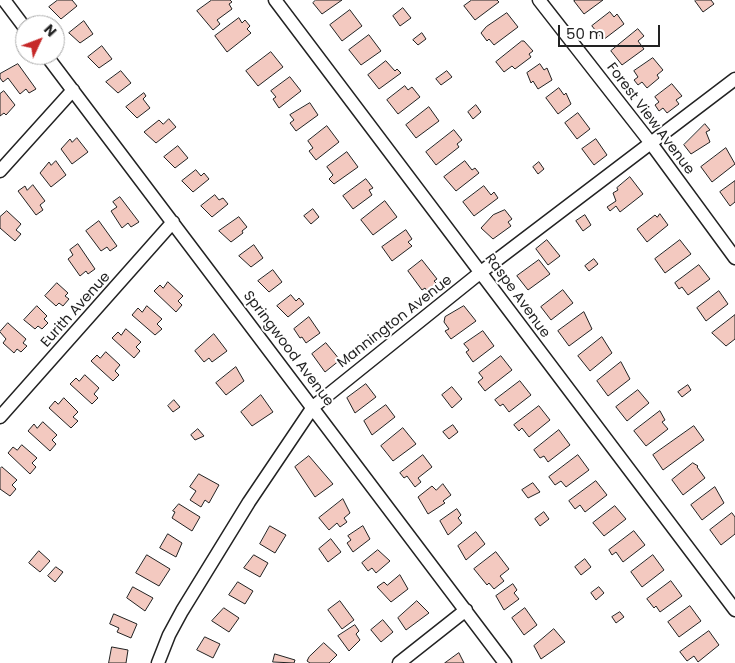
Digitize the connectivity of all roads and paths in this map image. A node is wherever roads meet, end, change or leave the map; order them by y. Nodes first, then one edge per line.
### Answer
1 (4, 0) edge
2 (275, 0) edge
3 (540, 0) edge
4 (15, 15) edge
5 (54, 65) edge
6 (735, 79) edge
7 (73, 90) junction
8 (650, 142) junction
9 (0, 171) edge
10 (174, 222) junction
11 (735, 258) edge
12 (482, 272) junction
13 (313, 406) junction
14 (0, 417) edge
15 (466, 610) junction
16 (735, 610) edge
17 (158, 663) edge
18 (399, 663) edge
19 (505, 663) edge

1 - 4 street
2 - 12 street, Raspe Avenue
3 - 8 street, Forest View Avenue
5 - 7 street, Springwood Avenue
6 - 8 street, Mannington Avenue
7 - 9 street
7 - 10 street, Springwood Avenue
8 - 11 street, Forest View Avenue
8 - 12 street, Mannington Avenue
10 - 13 street, Springwood Avenue
10 - 14 street, Eurith Avenue
12 - 13 street, Mannington Avenue
12 - 16 street, Raspe Avenue
13 - 15 street, Springwood Avenue
13 - 17 street, Mannington Avenue
15 - 18 street
15 - 19 street, Springwood Avenue

